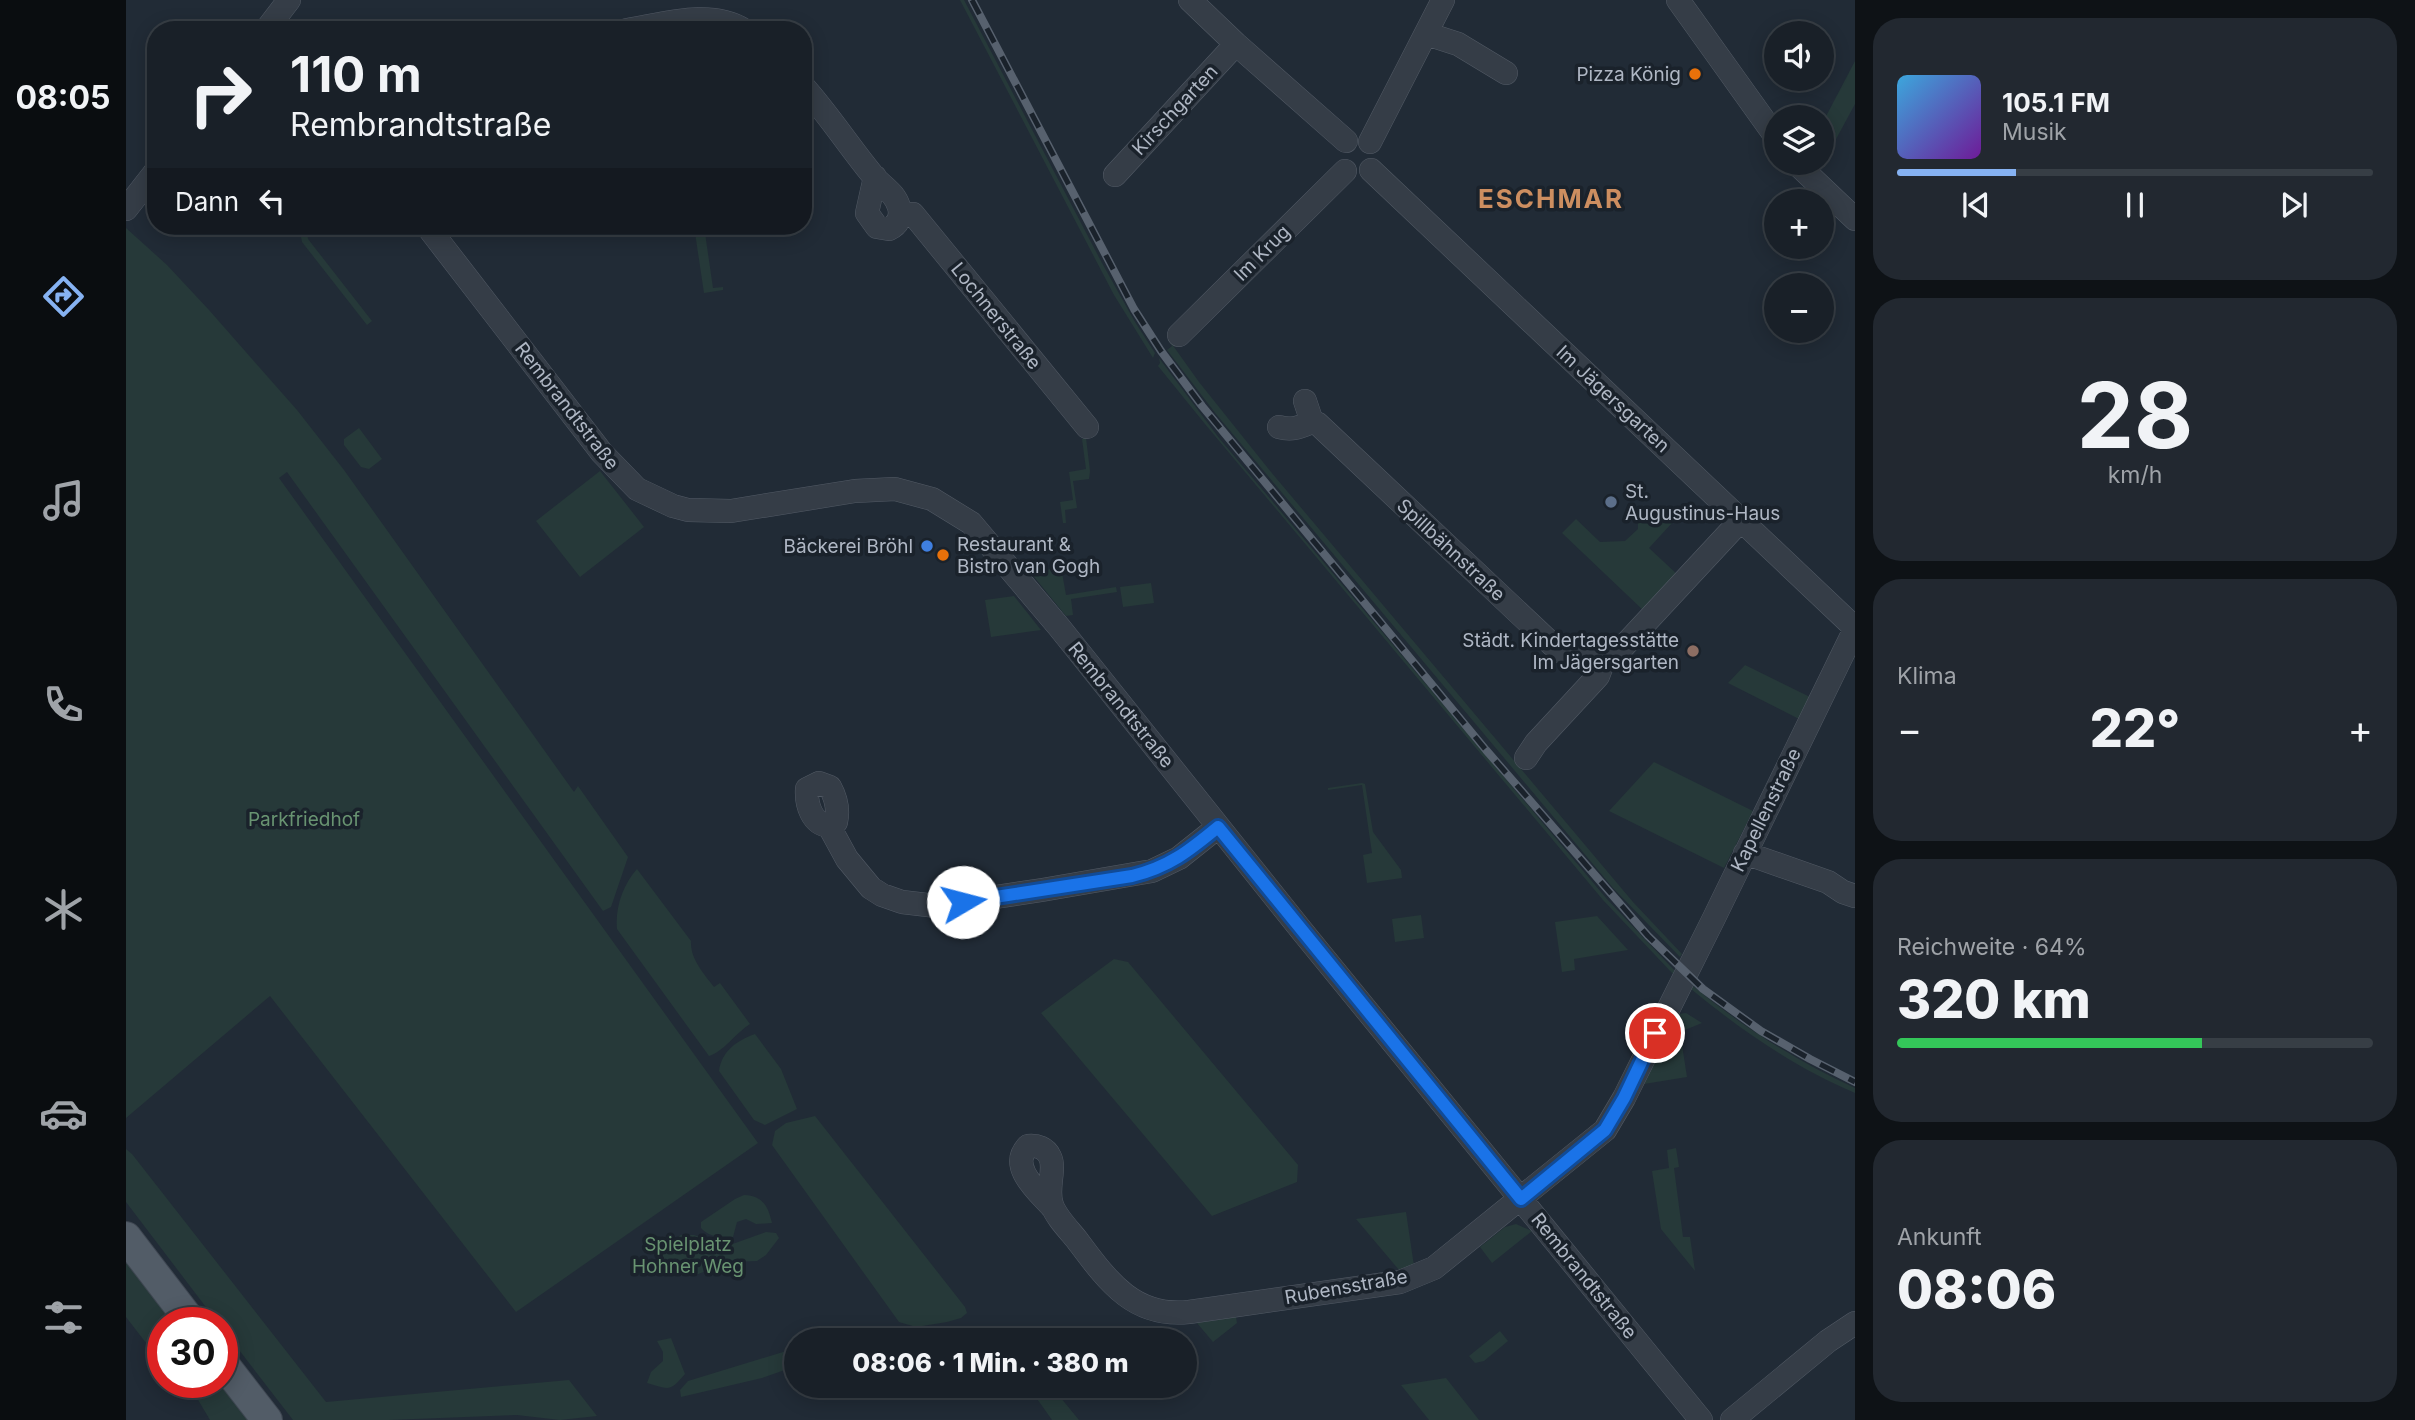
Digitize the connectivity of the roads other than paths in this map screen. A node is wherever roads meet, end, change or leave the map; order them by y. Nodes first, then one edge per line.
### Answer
1 (289, 0) edge
2 (1190, 0) edge
3 (1443, 0) edge
4 (1678, 0) edge
5 (272, 21) edge
6 (685, 21) edge
7 (721, 21) edge
8 (1427, 34) junction
9 (1236, 44) junction
10 (1506, 73) dead end
11 (812, 97) edge
12 (1764, 120) edge
13 (1346, 141) junction
14 (1370, 142) junction
15 (1371, 170) junction
16 (1345, 171) junction
17 (1115, 175) dead end
18 (1809, 175) edge
19 (875, 177) junction
20 (147, 182) edge
21 (126, 209) edge
22 (901, 214) junction
23 (1855, 219) edge
24 (434, 235) edge
25 (1179, 335) dead end
26 (1087, 427) dead end
27 (1279, 427) dead end
28 (1741, 520) junction
29 (1855, 629) edge
30 (1598, 659) junction
31 (1526, 758) dead end
32 (829, 826) dead end
33 (1218, 827) junction
34 (1745, 853) junction
35 (1855, 897) edge
36 (1676, 990) joint
37 (1521, 1199) junction
38 (1052, 1207) dead end
39 (126, 1237) edge
40 (180, 1307) edge
41 (1855, 1323) edge
42 (238, 1383) edge
43 (267, 1420) edge
44 (1701, 1420) edge
45 (1732, 1420) edge

1 - 5 street
2 - 9 street
3 - 8 street
4 - 12 street
6 - 7 street
8 - 10 street
8 - 14 street
9 - 13 street
9 - 17 street, Kirschgarten
11 - 19 street, Lochnerstraße
13 - 14 street
13 - 16 street
14 - 15 street
15 - 16 street
15 - 28 street, Im Jägersgarten
16 - 25 street, Im Krug
18 - 23 street
19 - 22 street, Lochnerstraße
19 - 22 street
20 - 21 street
22 - 26 street, Lochnerstraße
24 - 33 street, Rembrandtstraße
27 - 30 street, Spillbähnstraße
28 - 29 street, Im Jägersgarten
28 - 30 street
29 - 34 street, Kapellenstraße
30 - 31 street
32 - 33 street
33 - 37 street, Rembrandtstraße
34 - 35 street
34 - 36 street, Kapellenstraße
36 - 37 street, Rubensstraße
37 - 38 street, Rubensstraße
37 - 44 street, Rembrandtstraße
39 - 40 main road
41 - 45 street
42 - 43 main road

